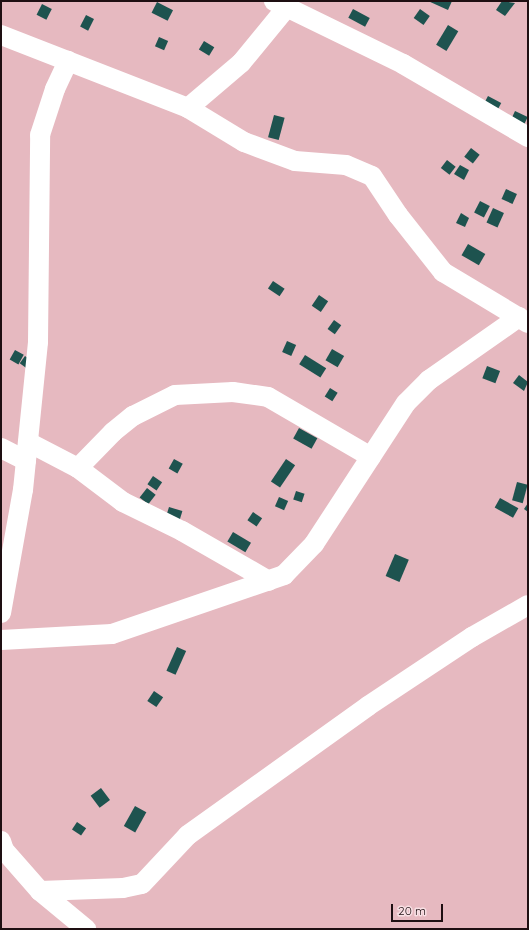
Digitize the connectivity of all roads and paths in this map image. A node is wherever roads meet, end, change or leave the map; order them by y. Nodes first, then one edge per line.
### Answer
1 (281, 4) edge
2 (1, 35) edge
3 (68, 61) junction
4 (188, 108) junction
5 (528, 137) edge
6 (523, 320) edge
7 (1, 448) edge
8 (27, 451) junction
9 (371, 457) junction
10 (78, 468) junction
11 (269, 581) junction
12 (528, 605) edge
13 (1, 613) edge
14 (1, 640) edge
15 (1, 841) edge
16 (40, 891) junction
17 (86, 929) edge

1 - 4 street
1 - 5 street
2 - 3 street
3 - 4 street
3 - 8 street
4 - 6 street
6 - 9 street
7 - 8 street
8 - 10 street
8 - 13 street
9 - 10 street
9 - 11 street
10 - 11 street
11 - 14 street
12 - 16 street
15 - 16 street
16 - 17 street

